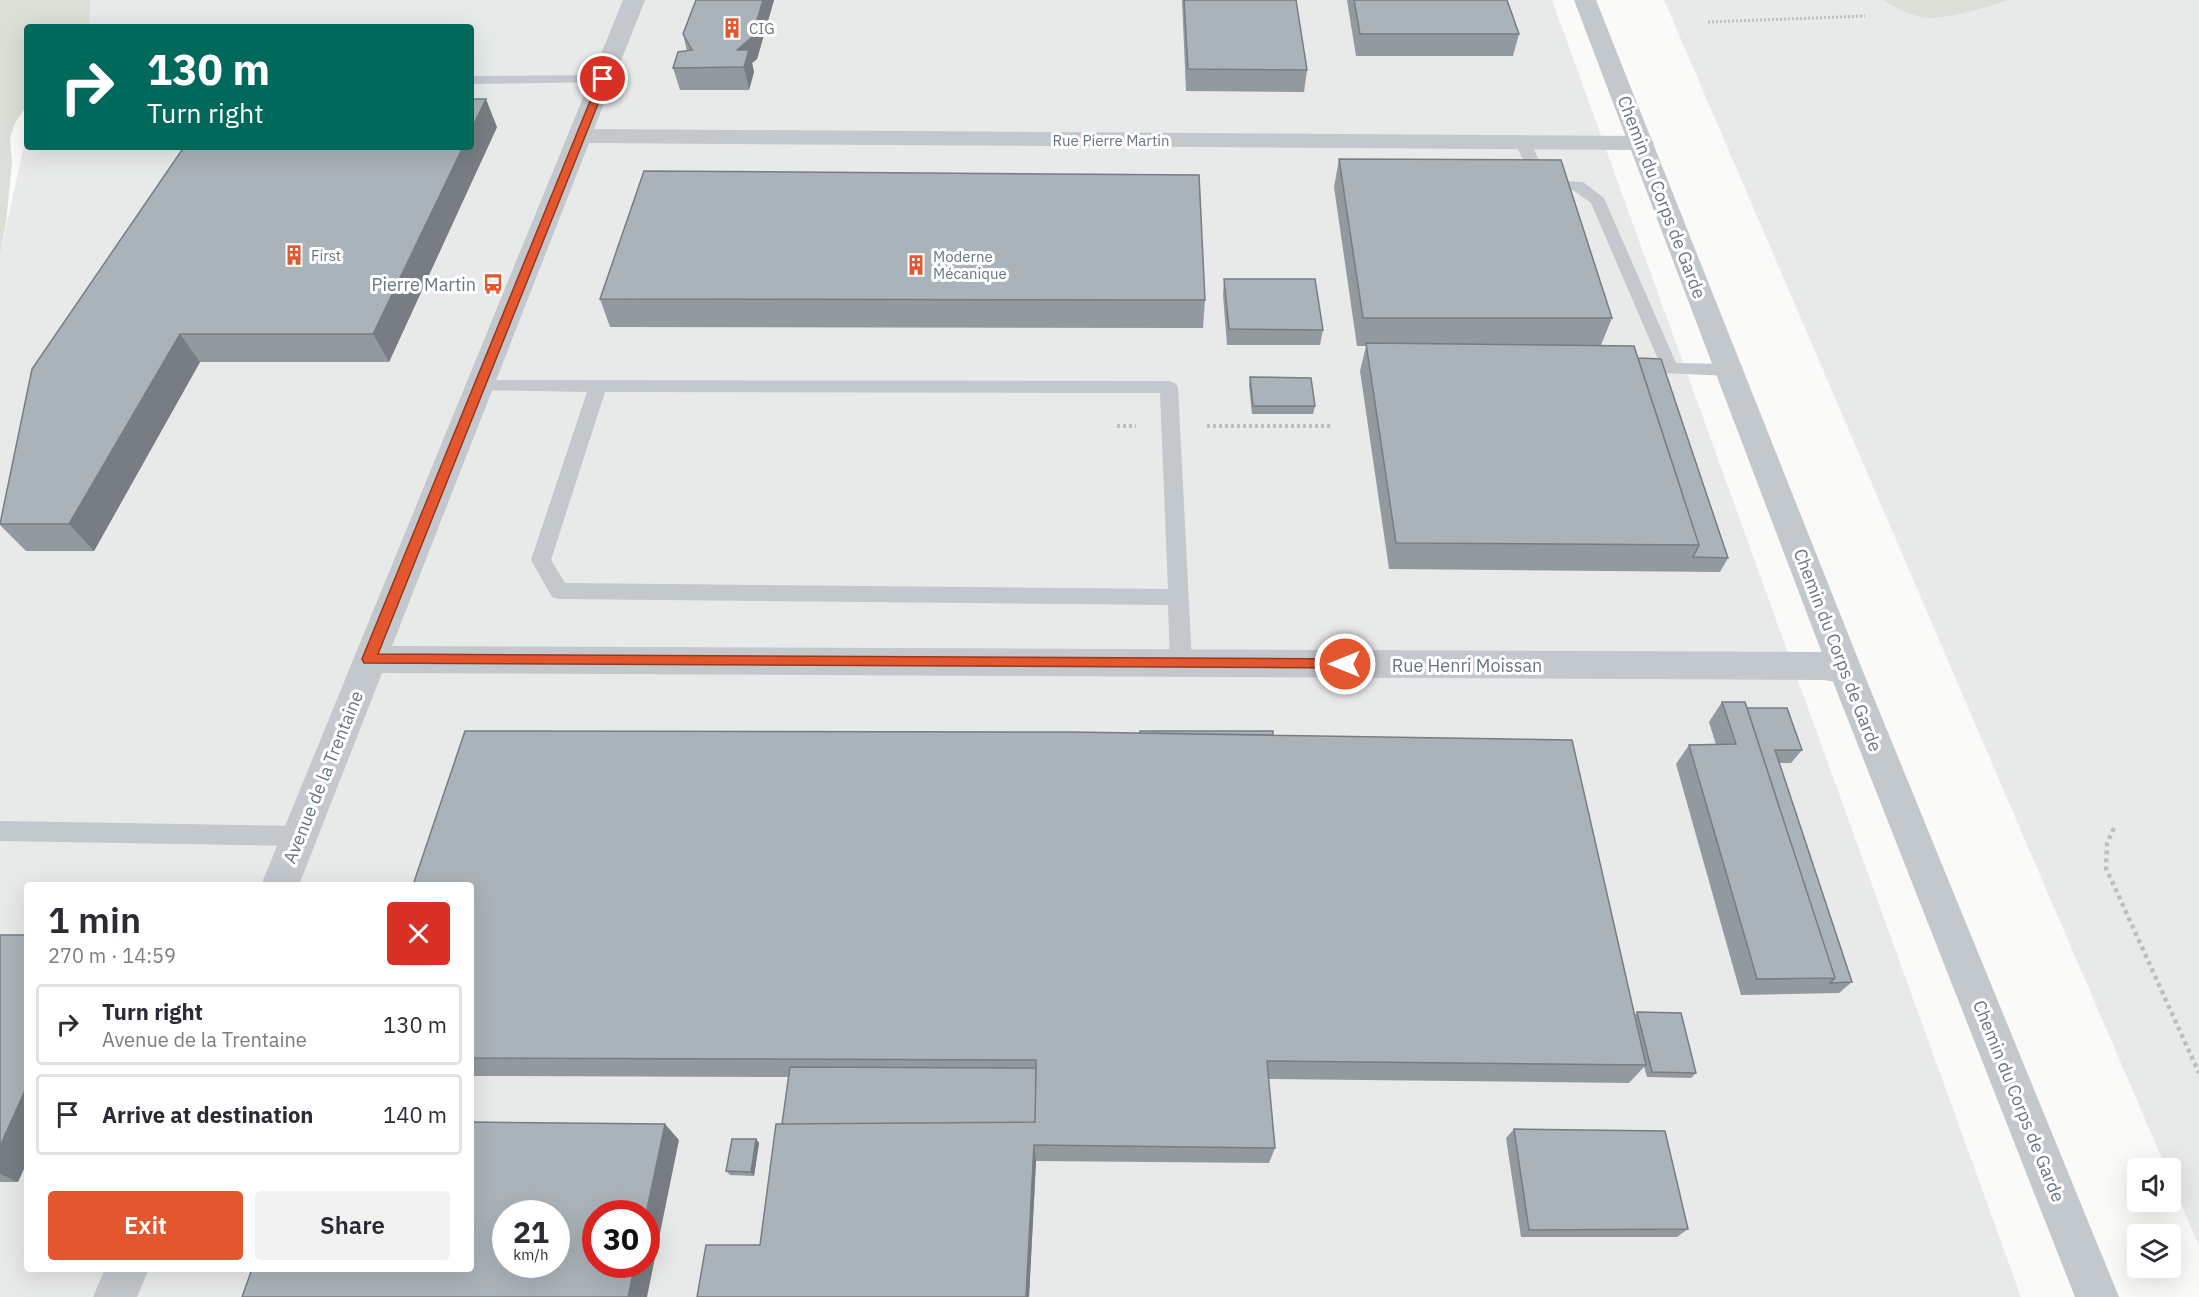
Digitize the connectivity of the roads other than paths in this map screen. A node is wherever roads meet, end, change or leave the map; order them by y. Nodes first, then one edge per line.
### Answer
1 (634, 0) edge
2 (1585, 0) edge
3 (1606, 0) edge
4 (603, 79) junction
5 (474, 80) edge
6 (580, 136) junction
7 (1523, 142) junction
8 (1642, 143) junction
9 (1729, 370) junction
10 (479, 386) junction
11 (598, 386) junction
12 (1178, 597) junction
13 (369, 659) junction
14 (1181, 663) junction
15 (1845, 669) junction
16 (0, 831) edge
17 (299, 836) junction
18 (281, 882) edge
19 (125, 1272) edge
20 (115, 1297) edge
21 (2097, 1297) edge

1 - 4 street, Avenue de la Trentaine
2 - 8 street, Chemin du Corps de Garde
3 - 8 street
4 - 5 lane
4 - 6 street, Avenue de la Trentaine
6 - 7 street, Rue Pierre Martin
6 - 10 street, Avenue de la Trentaine
7 - 8 street, Rue Pierre Martin
7 - 9 lane
8 - 9 street, Chemin du Corps de Garde
9 - 15 street, Chemin du Corps de Garde
10 - 11 lane
10 - 13 street, Avenue de la Trentaine
11 - 12 lane
11 - 12 lane
12 - 14 lane
13 - 14 street, Rue Henri Moissan
13 - 17 street, Avenue de la Trentaine
14 - 15 street, Rue Henri Moissan
15 - 21 street, Chemin du Corps de Garde
16 - 17 lane
17 - 18 street, Avenue de la Trentaine
19 - 20 street

